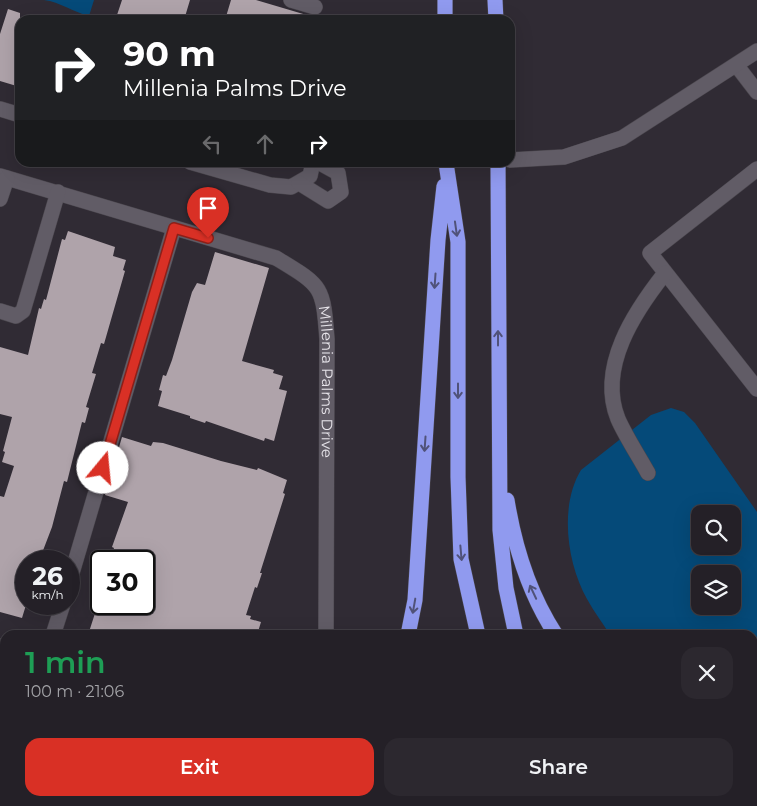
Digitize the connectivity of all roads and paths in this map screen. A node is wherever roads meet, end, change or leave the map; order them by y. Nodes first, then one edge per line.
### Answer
1 (291, 0) edge
2 (445, 0) edge
3 (495, 0) edge
4 (315, 9) edge
5 (445, 15) edge
6 (496, 15) edge
7 (757, 51) edge
8 (737, 66) junction
9 (757, 92) edge
10 (0, 109) edge
11 (15, 114) edge
12 (515, 160) edge
13 (207, 167) edge
14 (313, 167) edge
15 (327, 167) edge
16 (446, 167) edge
17 (447, 167) edge
18 (498, 167) edge
19 (757, 169) edge
20 (3, 176) edge
21 (299, 183) junction
22 (58, 192) junction
23 (0, 199) edge
24 (174, 228) junction
25 (665, 272) junction
26 (0, 311) edge
27 (757, 389) edge
28 (499, 439) junction
29 (648, 473) dead end
30 (79, 550) edge
31 (59, 615) edge
32 (55, 630) edge
33 (326, 630) edge
34 (409, 630) edge
35 (477, 630) edge
36 (515, 630) edge
37 (553, 630) edge

1 - 4 street
2 - 5 highway
3 - 6 highway
7 - 8 street
8 - 9 street
8 - 12 street
10 - 11 street
13 - 21 street
14 - 21 street
15 - 21 street
16 -> 34 highway
17 -> 35 highway
28 -> 18 highway
19 - 25 street
20 - 22 street, Millenia Palms Drive
20 - 23 street, Millenia Palms Drive
22 - 24 street, Millenia Palms Drive
22 - 26 street
24 - 30 street
24 - 33 street, Millenia Palms Drive
25 - 27 street
25 - 29 street
28 - 36 highway
37 -> 28 highway
31 - 32 street

